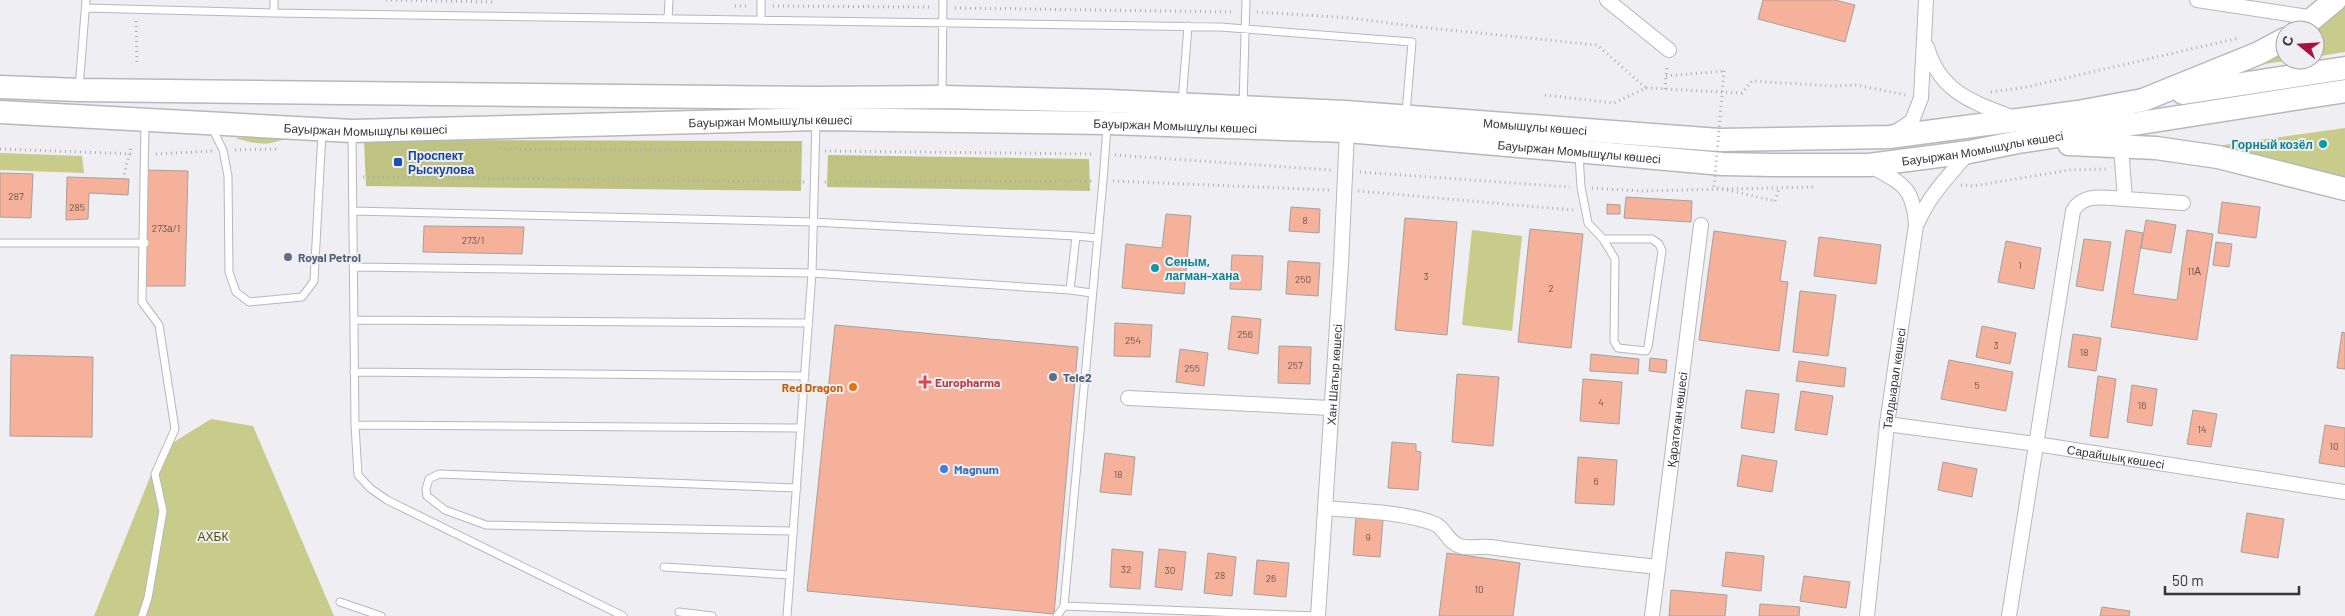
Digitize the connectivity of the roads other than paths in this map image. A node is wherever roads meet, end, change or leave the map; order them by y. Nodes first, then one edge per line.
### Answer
1 (86, 0) edge
2 (274, 0) edge
3 (669, 0) edge
4 (761, 0) edge
5 (943, 0) edge
6 (1246, 0) edge
7 (1607, 0) edge
8 (1926, 0) edge
9 (2197, 0) edge
10 (2335, 0) edge
11 (86, 8) junction
12 (274, 13) junction
13 (668, 19) junction
14 (761, 20) junction
15 (2289, 20) edge
16 (2312, 20) edge
17 (944, 23) junction
18 (1188, 26) junction
19 (1245, 29) junction
20 (1924, 39) junction
21 (2275, 45) edge
22 (1669, 50) road end
23 (2345, 68) edge
24 (0, 87) edge
25 (79, 90) junction
26 (2345, 92) edge
27 (942, 97) junction
28 (2143, 100) junction
29 (1182, 105) junction
30 (1243, 108) junction
31 (816, 109) junction
32 (0, 112) edge
33 (1107, 112) junction
34 (1406, 116) junction
35 (2018, 119) junction
36 (145, 120) junction
37 (209, 124) junction
38 (322, 129) junction
39 (352, 131) junction
40 (1347, 131) junction
41 (1889, 137) junction
42 (2018, 142) junction
43 (1579, 152) junction
44 (1969, 152) junction
45 (2122, 158) junction
46 (1869, 166) junction
47 (2345, 190) edge
48 (2125, 199) junction
49 (2182, 203) dead end
50 (353, 211) junction
51 (813, 222) junction
52 (1702, 225) dead end
53 (1916, 225) junction
54 (1076, 236) junction
55 (1097, 238) junction
56 (1604, 238) junction
57 (0, 243) edge
58 (145, 243) junction
59 (353, 267) junction
60 (812, 273) junction
61 (1070, 290) junction
62 (1092, 293) junction
63 (354, 320) junction
64 (809, 323) junction
65 (354, 372) junction
66 (805, 376) junction
67 (1128, 398) dead end
68 (1331, 408) junction
69 (1886, 424) junction
70 (355, 425) junction
71 (801, 428) junction
72 (2036, 444) junction
73 (797, 488) junction
74 (2345, 492) edge
75 (1325, 508) junction
76 (794, 531) junction
77 (664, 566) dead end
78 (1658, 567) junction
79 (790, 575) junction
80 (340, 602) dead end
81 (1064, 606) junction
82 (679, 612) dead end
83 (1182, 613) edge
84 (142, 616) edge
85 (381, 616) edge
86 (623, 616) edge
87 (712, 616) edge
88 (787, 616) edge
89 (1057, 616) edge
90 (1317, 616) edge
91 (1652, 616) edge
92 (1867, 616) edge
93 (2009, 616) edge

1 - 11 lane
2 - 12 lane
3 - 13 lane
4 - 14 lane
5 - 17 lane
6 - 19 lane
7 - 22 street
8 - 20 street
9 - 15 street
10 - 16 main road
11 - 12 lane
11 - 25 lane
12 - 13 lane
13 - 14 lane
14 - 17 lane
17 - 18 lane
17 - 27 lane
18 - 19 lane
18 - 29 lane
19 - 30 lane
19 - 34 lane
20 - 35 street
20 - 41 street
21 - 28 main road
23 - 28 main road
24 - 25 main road, Бауыржан Момышұлы көшесі
25 - 31 main road, Бауыржан Момышұлы көшесі
26 - 42 main road, Бауыржан Момышұлы көшесі
27 - 31 main road, Бауыржан Момышұлы көшесі
27 - 33 main road, Бауыржан Момышұлы көшесі
28 - 35 main road, Момышұлы көшесі
29 - 30 main road, Момышұлы көшесі
29 - 33 main road, Бауыржан Момышұлы көшесі
30 - 34 main road, Момышұлы көшесі
31 - 33 main road, Бауыржан Момышұлы көшесі
31 - 39 main road, Бауыржан Момышұлы көшесі
31 - 51 lane
32 - 36 main road, Бауыржан Момышұлы көшесі
33 - 40 main road, Бауыржан Момышұлы көшесі
33 - 55 lane
34 - 41 main road, Момышұлы көшесі
35 - 41 main road, Момышұлы көшесі
36 - 37 main road, Бауыржан Момышұлы көшесі
36 - 58 lane
37 - 38 main road, Бауыржан Момышұлы көшесі
37 - 38 lane
38 - 39 main road, Бауыржан Момышұлы көшесі
39 - 50 lane
40 - 43 main road, Бауыржан Момышұлы көшесі
40 - 68 street, Хан Шатыр көшесі
42 - 44 main road, Бауыржан Момышұлы көшесі
42 - 45 main road
43 - 46 main road, Бауыржан Момышұлы көшесі
43 - 56 lane
44 - 46 main road, Бауыржан Момышұлы көшесі
44 - 53 street
45 - 47 main road
45 - 48 street
46 - 53 street, Талдыарал көшесі
48 - 49 street
48 - 72 street
50 - 51 lane
50 - 59 lane
51 - 54 lane
51 - 60 lane
52 - 78 street, Қаратоған көшесі
53 - 69 street, Талдыарал көшесі
54 - 55 lane
54 - 61 lane
55 - 62 lane
56 - 56 lane
57 - 58 lane
58 - 84 lane
59 - 60 lane
59 - 63 lane
60 - 61 lane
60 - 64 lane
61 - 62 lane
62 - 81 lane
63 - 64 lane
63 - 65 lane
64 - 66 lane
65 - 66 lane
65 - 70 lane
66 - 71 lane
67 - 68 street
68 - 75 street, Хан Шатыр көшесі
69 - 72 street, Сарайшық көшесі
69 - 92 street, Талдыарал көшесі
70 - 71 lane
70 - 86 lane
71 - 73 lane
72 - 74 street, Сарайшық көшесі
72 - 93 street
73 - 76 lane
73 - 76 lane
75 - 78 street
75 - 90 street, Хан Шатыр көшесі
76 - 79 lane
77 - 79 lane
78 - 91 street, Қаратоған көшесі
79 - 88 lane
80 - 85 lane
81 - 83 lane
81 - 89 lane
82 - 87 lane
83 - 90 lane

